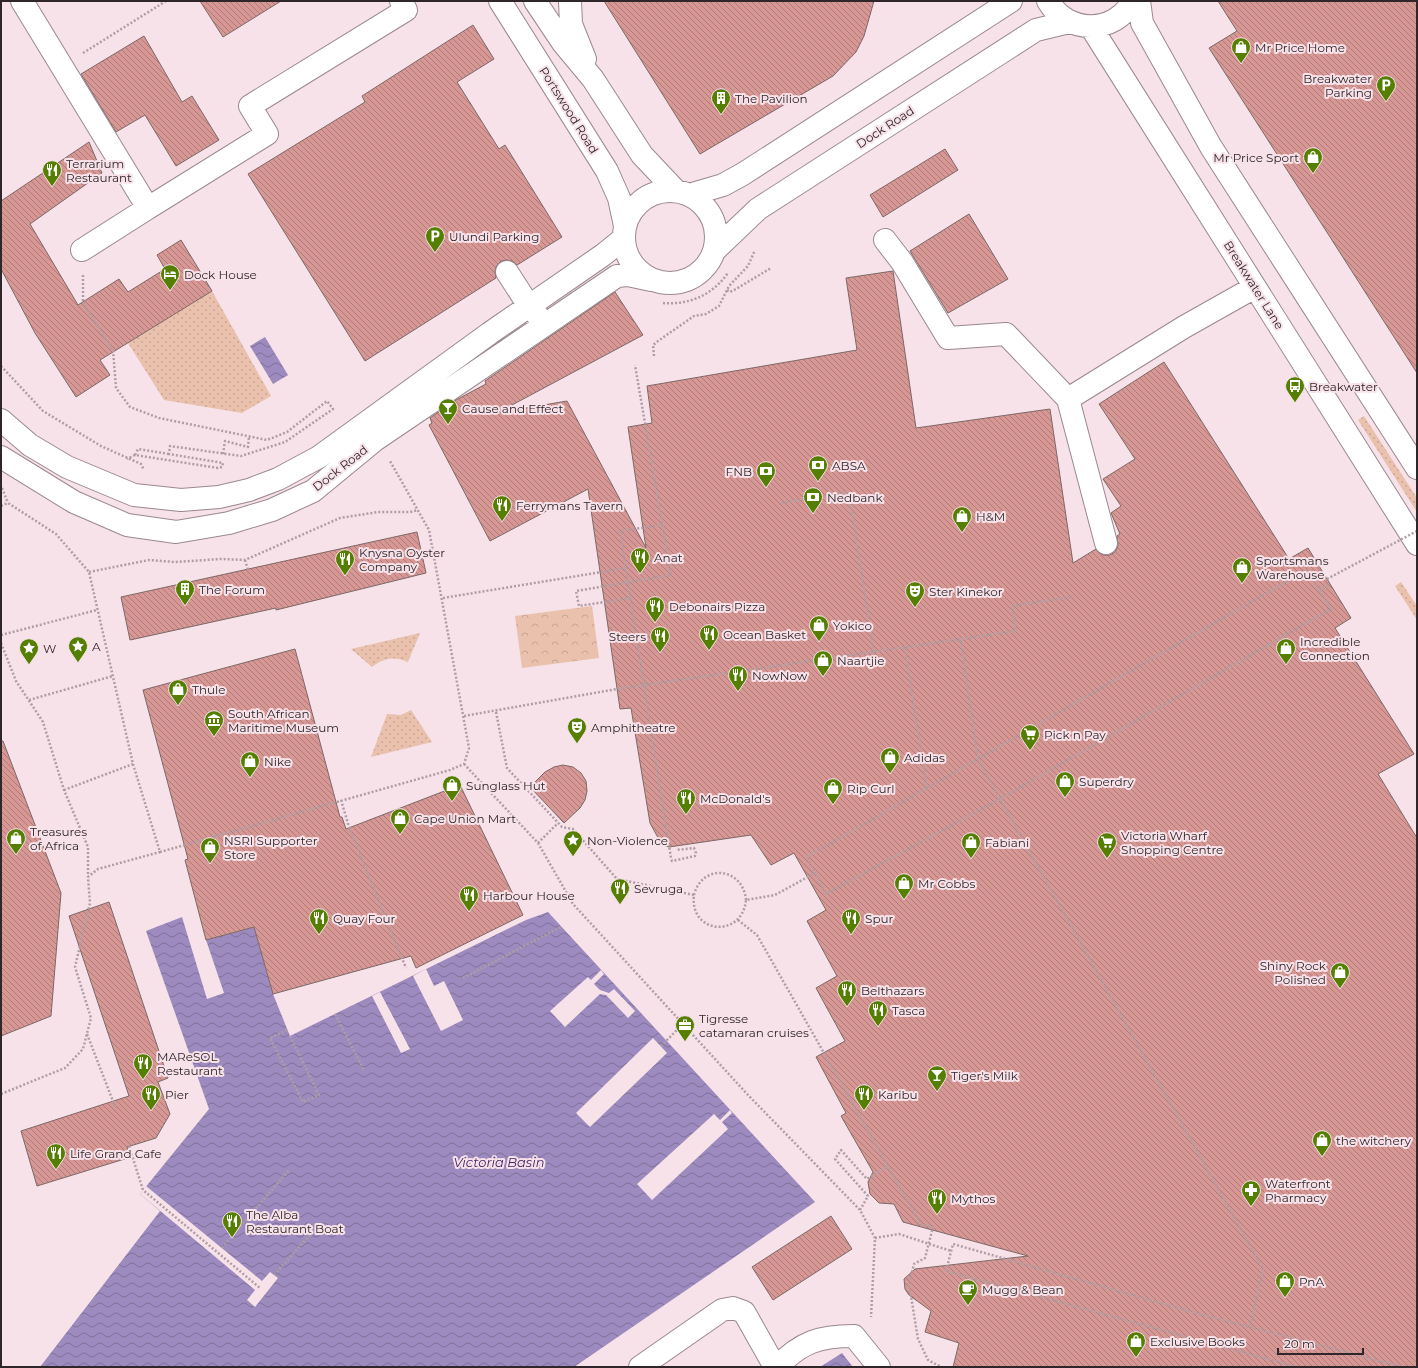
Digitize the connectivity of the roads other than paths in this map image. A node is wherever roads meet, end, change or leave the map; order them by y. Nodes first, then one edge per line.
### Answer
1 (22, 1) edge
2 (401, 1) edge
3 (500, 1) edge
4 (535, 1) edge
5 (570, 1) edge
6 (1011, 1) edge
7 (1048, 1) edge
8 (1133, 1) edge
9 (1139, 1) edge
10 (1069, 22) junction
11 (1091, 27) junction
12 (593, 78) junction
13 (682, 193) junction
14 (148, 208) junction
15 (624, 232) junction
16 (885, 240) dead end
17 (82, 250) road end
18 (714, 251) junction
19 (507, 272) dead end
20 (651, 280) junction
21 (1255, 287) junction
22 (529, 306) junction
23 (553, 319) junction
24 (1068, 399) junction
25 (1, 420) edge
26 (1, 457) edge
27 (1417, 468) edge
28 (1405, 542) edge
29 (1106, 543) dead end
30 (874, 1360) edge
31 (640, 1367) edge
32 (776, 1367) edge

1 - 14 street
2 - 14 street
3 - 15 street, Portswood Road
4 - 12 street
5 - 12 street
6 - 13 street
7 - 10 street
8 - 11 street
9 - 27 street
10 - 11 street
10 - 18 street, Dock Road
11 - 21 street, Breakwater Lane
12 - 13 street
13 - 15 street
13 - 18 street
14 - 17 street
15 - 20 street
15 - 22 street, Dock Road
16 - 24 street
18 - 20 street
19 - 22 street
20 - 23 street, Dock Road
21 - 24 street
21 - 28 street, Breakwater Lane
22 - 23 street
22 - 25 street, Dock Road
23 - 26 street, Dock Road
24 - 29 street
30 - 32 street
31 - 32 street

